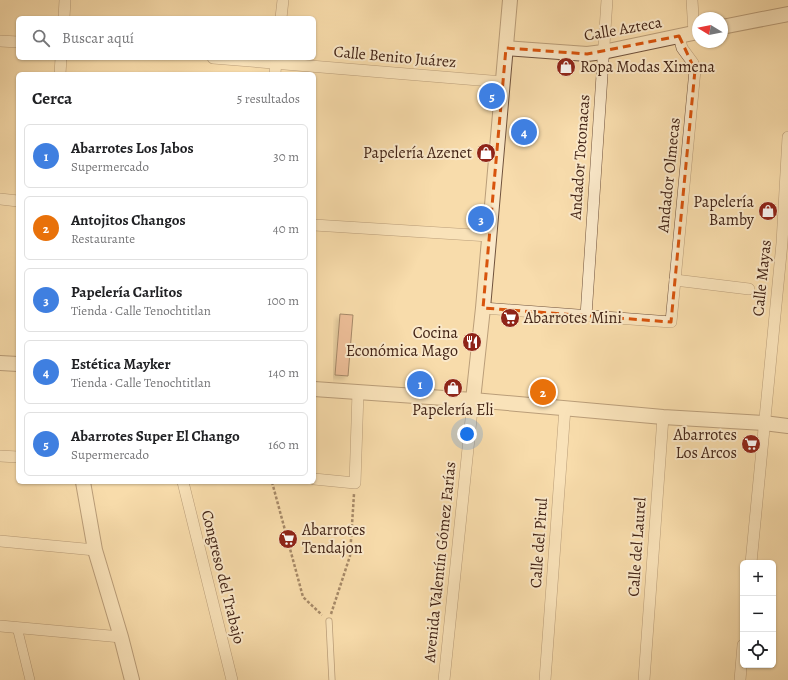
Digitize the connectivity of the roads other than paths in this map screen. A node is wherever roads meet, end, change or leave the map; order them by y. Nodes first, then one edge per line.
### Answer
1 (65, 0) edge
2 (283, 0) edge
3 (510, 0) edge
4 (607, 0) edge
5 (692, 0) edge
6 (694, 12) edge
7 (788, 14) edge
8 (64, 16) edge
9 (281, 16) edge
10 (728, 26) edge
11 (692, 33) edge
12 (678, 36) junction
13 (0, 40) edge
14 (16, 42) edge
15 (506, 48) junction
16 (603, 52) junction
17 (61, 60) edge
18 (231, 60) edge
19 (275, 65) edge
20 (60, 72) edge
21 (503, 82) junction
22 (788, 137) edge
23 (0, 199) edge
24 (16, 201) edge
25 (316, 225) edge
26 (489, 236) junction
27 (785, 243) edge
28 (675, 280) junction
29 (749, 289) dead end
30 (483, 308) junction
31 (586, 316) junction
32 (0, 363) edge
33 (16, 364) edge
34 (316, 389) edge
35 (358, 392) junction
36 (472, 400) junction
37 (565, 408) junction
38 (663, 417) junction
39 (764, 422) junction
40 (788, 426) edge
41 (0, 456) edge
42 (16, 457) edge
43 (316, 478) edge
44 (84, 484) edge
45 (183, 484) edge
46 (0, 541) edge
47 (95, 550) junction
48 (751, 560) edge
49 (329, 621) road end
50 (0, 626) edge
51 (17, 627) junction
52 (121, 637) junction
53 (741, 668) edge
54 (30, 680) edge
55 (132, 680) edge
56 (232, 680) edge
57 (332, 680) edge
58 (444, 680) edge
59 (545, 680) edge
60 (644, 680) edge
61 (740, 680) edge

1 - 8 street
2 - 9 street
3 - 15 street
4 - 16 street, Andador Totonacas
5 - 6 street
7 - 10 street
11 - 12 street, Calle Azteca
12 - 16 street, Calle Azteca
12 - 28 street, Andador Olmecas
13 - 14 street
15 - 16 street, Calle Azteca
15 - 21 street
16 - 31 street, Andador Totonacas
17 - 20 street
18 - 19 street, Calle Benito Juárez
19 - 21 street, Calle Benito Juárez
21 - 26 street
22 - 27 street, Calle Mayas
23 - 24 street
25 - 26 street
26 - 30 street
27 - 39 street, Calle Mayas
28 - 29 street
28 - 31 street, Andador Olmecas
30 - 31 street
30 - 36 street
32 - 33 street
34 - 35 street
35 - 36 street
35 - 43 street
36 - 37 street
36 - 58 street, Avenida Valentín Gómez Farías
37 - 38 street
37 - 59 street, Calle del Pirul
38 - 39 street
38 - 60 street, Calle del Laurel
39 - 40 street
39 - 48 street, Calle Mayas
41 - 42 street
44 - 47 street
45 - 56 street, Congreso del Trabajo
46 - 47 street
47 - 52 street
49 - 57 lane
50 - 51 street
51 - 52 street
51 - 54 street
52 - 55 street
53 - 61 street

